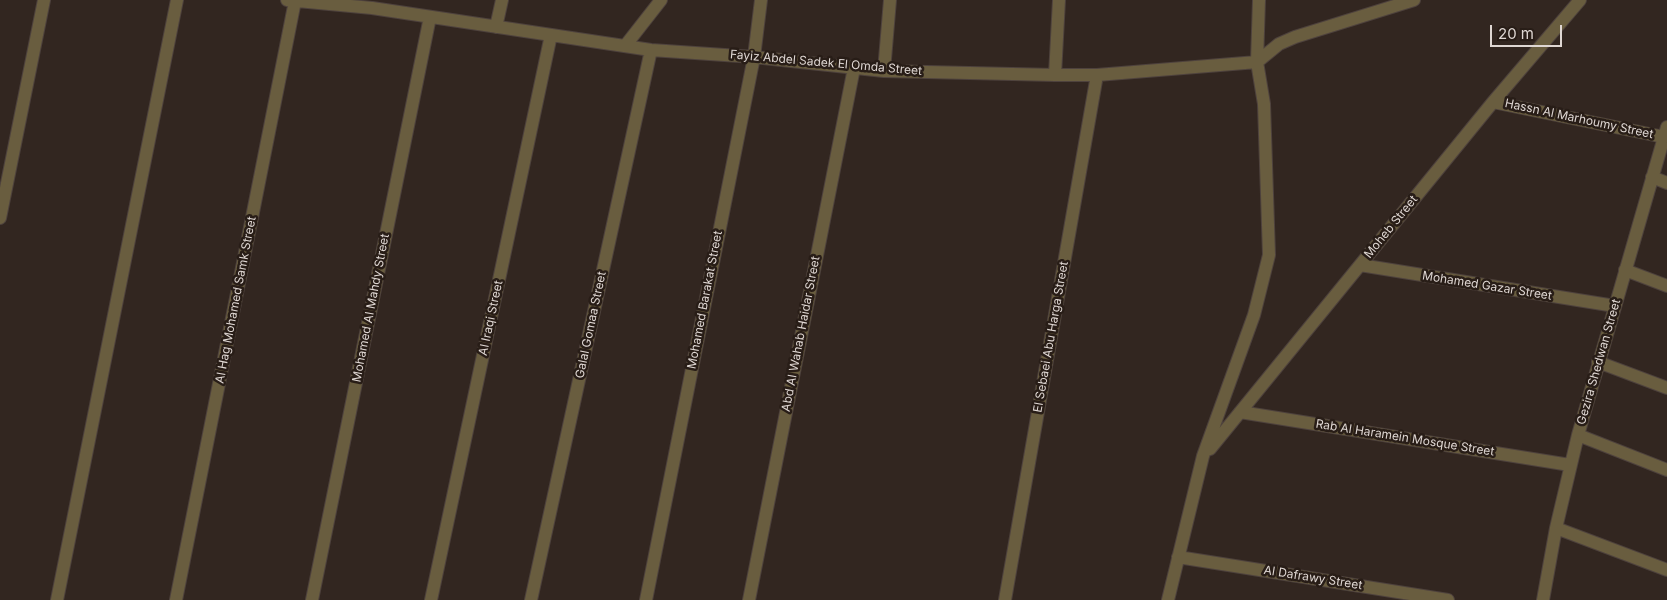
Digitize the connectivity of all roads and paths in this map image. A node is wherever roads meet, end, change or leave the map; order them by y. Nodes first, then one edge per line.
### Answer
1 (44, 0) edge
2 (178, 0) edge
3 (291, 0) edge
4 (502, 0) edge
5 (661, 0) edge
6 (760, 0) edge
7 (890, 0) edge
8 (1059, 0) edge
9 (1259, 0) edge
10 (1414, 0) edge
11 (1580, 0) edge
12 (373, 4) edge
13 (430, 17) junction
14 (496, 27) junction
15 (551, 35) junction
16 (624, 46) junction
17 (651, 50) junction
18 (754, 57) junction
19 (1257, 62) junction
20 (854, 68) junction
21 (884, 71) junction
22 (1055, 75) junction
23 (1097, 75) junction
24 (1493, 102) junction
25 (1666, 132) edge
26 (1652, 177) junction
27 (1667, 182) edge
28 (0, 218) edge
29 (1360, 265) junction
30 (1625, 270) junction
31 (1667, 286) edge
32 (1615, 306) junction
33 (1598, 362) junction
34 (1667, 388) edge
35 (1240, 412) junction
36 (1578, 435) junction
37 (1204, 456) junction
38 (1570, 465) junction
39 (1667, 470) edge
40 (1556, 528) junction
41 (1178, 557) junction
42 (1667, 570) edge
43 (58, 600) edge
44 (176, 600) edge
45 (312, 600) edge
46 (431, 600) edge
47 (531, 600) edge
48 (646, 600) edge
49 (749, 600) edge
50 (1005, 600) edge
51 (1168, 600) edge
52 (1448, 600) edge
53 (1542, 600) edge

1 - 28 street
2 - 43 street
3 - 12 street, Fayiz Abdel Sadek El Omda Street
3 - 44 street, Al Hag Mohamed Samk Street
4 - 14 street
5 - 16 street
6 - 18 street, Mohamed Barakat Street
7 - 21 street
8 - 22 street
9 - 19 street
10 - 19 street
11 - 24 street, Moheb Street
12 - 13 street, Fayiz Abdel Sadek El Omda Street
13 - 14 street, Fayiz Abdel Sadek El Omda Street
13 - 45 street, Mohamed Al Mahdy Street
14 - 15 street, Fayiz Abdel Sadek El Omda Street
15 - 16 street, Fayiz Abdel Sadek El Omda Street
15 - 46 street, Al Iraqi Street
16 - 17 street, Fayiz Abdel Sadek El Omda Street
17 - 18 street, Fayiz Abdel Sadek El Omda Street
17 - 47 street, Galal Gomaa Street
18 - 20 street, Fayiz Abdel Sadek El Omda Street
18 - 48 street, Mohamed Barakat Street
19 - 23 street, Fayiz Abdel Sadek El Omda Street
19 - 37 street
20 - 21 street, Fayiz Abdel Sadek El Omda Street
20 - 49 street, Abd Al Wahab Haidar Street
21 - 22 street, Fayiz Abdel Sadek El Omda Street
22 - 23 street, Fayiz Abdel Sadek El Omda Street
23 - 50 street, El Sebaei Abu Harga Street
24 - 25 street, Hassn Al Marhoumy Street
24 - 29 street, Moheb Street
25 - 26 street, Gezira Shedwan Street
26 - 27 street
26 - 30 street, Gezira Shedwan Street
29 - 32 street, Mohamed Gazar Street
29 - 35 street, Moheb Street
30 - 31 street
30 - 32 street, Gezira Shedwan Street
32 - 33 street, Gezira Shedwan Street
33 - 34 street
33 - 36 street, Gezira Shedwan Street
35 - 37 street, Moheb Street
35 - 38 street, Rab Al Haramein Mosque Street
36 - 38 street, Gezira Shedwan Street
36 - 39 street
37 - 41 street
38 - 40 street, Gezira Shedwan Street
40 - 42 street
40 - 53 street, Gezira Shedwan Street
41 - 51 street
41 - 52 street, Al Dafrawy Street

